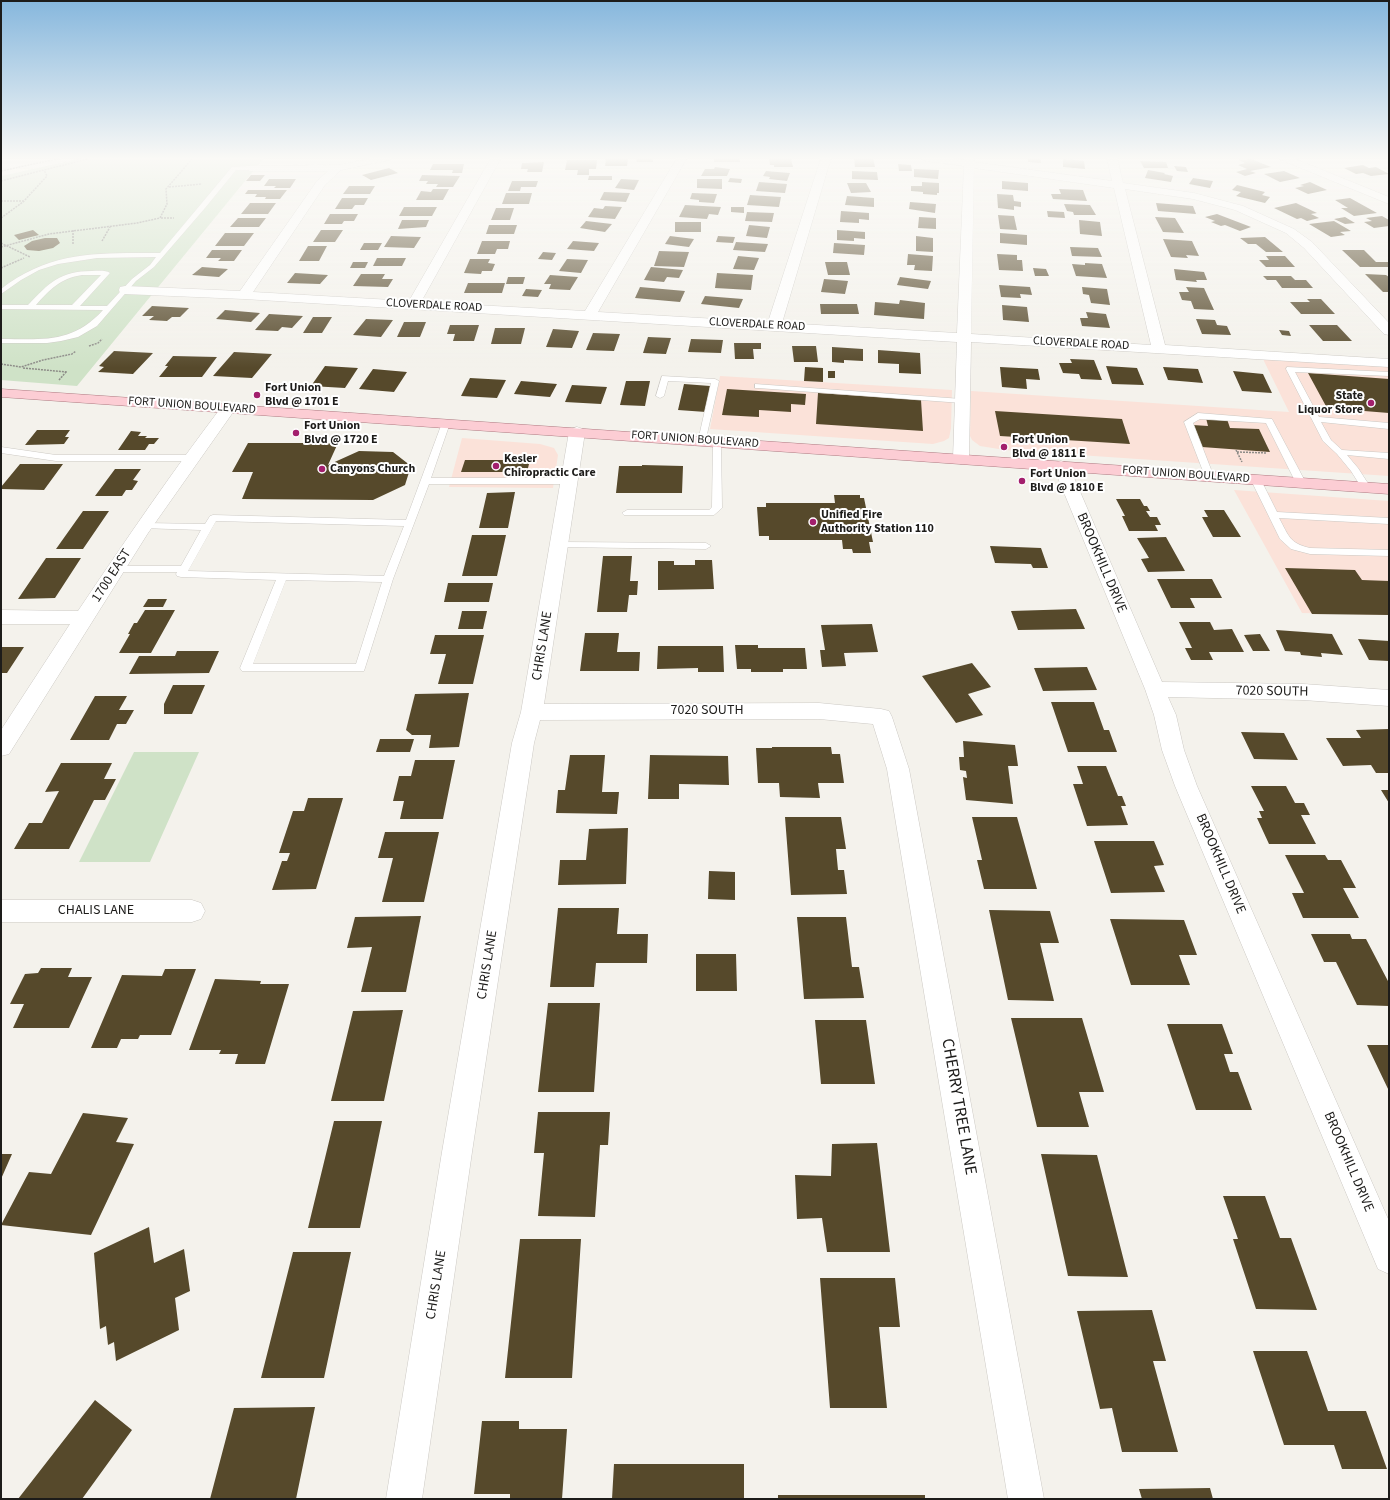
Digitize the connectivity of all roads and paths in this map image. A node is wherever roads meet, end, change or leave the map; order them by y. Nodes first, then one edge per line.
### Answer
1 (91, 228) edge
2 (185, 228) edge
3 (290, 228) edge
4 (456, 228) edge
5 (641, 228) edge
6 (804, 228) edge
7 (967, 228) edge
8 (1129, 228) edge
9 (1284, 228) edge
10 (73, 230) junction
11 (1, 243) edge
12 (73, 245) dead end
13 (6, 246) junction
14 (1, 247) edge
15 (160, 256) junction
16 (34, 258) dead end
17 (125, 290) junction
18 (1, 292) edge
19 (244, 295) junction
20 (413, 305) junction
21 (1, 307) edge
22 (30, 307) junction
23 (74, 308) junction
24 (110, 308) junction
25 (589, 316) junction
26 (774, 326) junction
27 (1389, 331) edge
28 (964, 337) junction
29 (1, 341) edge
30 (1159, 349) junction
31 (1389, 363) edge
32 (21, 367) dead end
33 (1389, 374) edge
34 (58, 381) dead end
35 (758, 386) dead end
36 (1, 393) edge
37 (660, 396) dead end
38 (962, 401) junction
39 (228, 408) junction
40 (1317, 419) junction
41 (1190, 421) junction
42 (1207, 422) dead end
43 (446, 423) junction
44 (1229, 424) dead end
45 (1272, 426) junction
46 (1389, 426) edge
47 (577, 432) junction
48 (710, 441) junction
49 (1, 450) edge
50 (1340, 452) junction
51 (1268, 454) dead end
52 (1389, 456) edge
53 (190, 458) junction
54 (960, 459) junction
55 (1242, 462) dead end
56 (1061, 466) junction
57 (1209, 477) junction
58 (1256, 480) junction
59 (425, 481) junction
60 (569, 481) junction
61 (1300, 484) junction
62 (1366, 488) junction
63 (1389, 489) edge
64 (627, 513) dead end
65 (1274, 515) junction
66 (1389, 521) edge
67 (410, 523) junction
68 (144, 526) junction
69 (208, 527) junction
70 (558, 545) junction
71 (706, 546) dead end
72 (1389, 553) edge
73 (116, 569) junction
74 (183, 569) junction
75 (282, 576) junction
76 (388, 579) junction
77 (1, 617) edge
78 (85, 618) junction
79 (1155, 689) junction
80 (1389, 698) edge
81 (532, 712) junction
82 (881, 717) joint
83 (1, 748) edge
84 (1, 911) edge
85 (192, 911) dead end
86 (1389, 1258) edge
87 (404, 1499) edge
88 (1026, 1499) edge

1 - 10 path
2 - 15 lane
3 - 19 street
4 - 20 street
5 - 25 street
6 - 26 street
7 - 28 street
8 - 30 street
9 - 27 street
10 - 12 path
10 - 13 path
11 - 13 path
13 - 14 path
13 - 16 path
15 - 17 lane
15 - 18 lane
17 - 19 street, CLOVERDALE ROAD
17 - 24 lane
19 - 20 street, CLOVERDALE ROAD
20 - 25 street, CLOVERDALE ROAD
21 - 22 lane
22 - 23 lane
22 - 23 lane
23 - 24 lane
24 - 29 lane
25 - 26 street, CLOVERDALE ROAD
26 - 28 street, CLOVERDALE ROAD
28 - 30 street, CLOVERDALE ROAD
28 - 38 street
30 - 31 street, CLOVERDALE ROAD
32 - 34 path
33 - 40 lane
35 - 38 lane
36 - 39 main road, FORT UNION BOULEVARD
37 - 48 lane
38 - 54 street
39 - 43 main road, FORT UNION BOULEVARD
39 - 53 street, 1700 EAST
40 - 46 lane
40 - 50 lane
41 - 42 lane
41 - 45 lane
41 - 57 lane
43 - 47 main road, FORT UNION BOULEVARD
43 - 59 lane
44 - 45 lane
45 - 61 lane
47 - 48 main road, FORT UNION BOULEVARD
47 - 60 street, CHRIS LANE
48 - 54 main road, FORT UNION BOULEVARD
48 - 64 lane
49 - 53 lane
50 - 52 lane
50 - 62 lane
51 - 55 path
53 - 68 street, 1700 EAST
54 - 56 main road, FORT UNION BOULEVARD
56 - 57 main road, FORT UNION BOULEVARD
56 - 79 street, BROOKHILL DRIVE
57 - 58 main road, FORT UNION BOULEVARD
58 - 61 main road, FORT UNION BOULEVARD
58 - 65 lane
59 - 60 lane
59 - 67 lane
60 - 70 street, CHRIS LANE
61 - 62 main road, FORT UNION BOULEVARD
62 - 63 main road, FORT UNION BOULEVARD
65 - 66 lane
65 - 72 lane
67 - 69 lane
67 - 76 lane
68 - 69 lane
68 - 73 street, 1700 EAST
69 - 74 lane
70 - 71 lane
70 - 81 street, CHRIS LANE
73 - 74 lane
73 - 78 street, 1700 EAST
74 - 75 lane
75 - 76 lane
75 - 76 lane
77 - 78 street
78 - 83 street, 1700 EAST
79 - 80 street, 7020 SOUTH
79 - 86 street, BROOKHILL DRIVE
81 - 82 street, 7020 SOUTH
81 - 87 street, CHRIS LANE
82 - 88 street, CHERRY TREE LANE
84 - 85 street, CHALIS LANE

